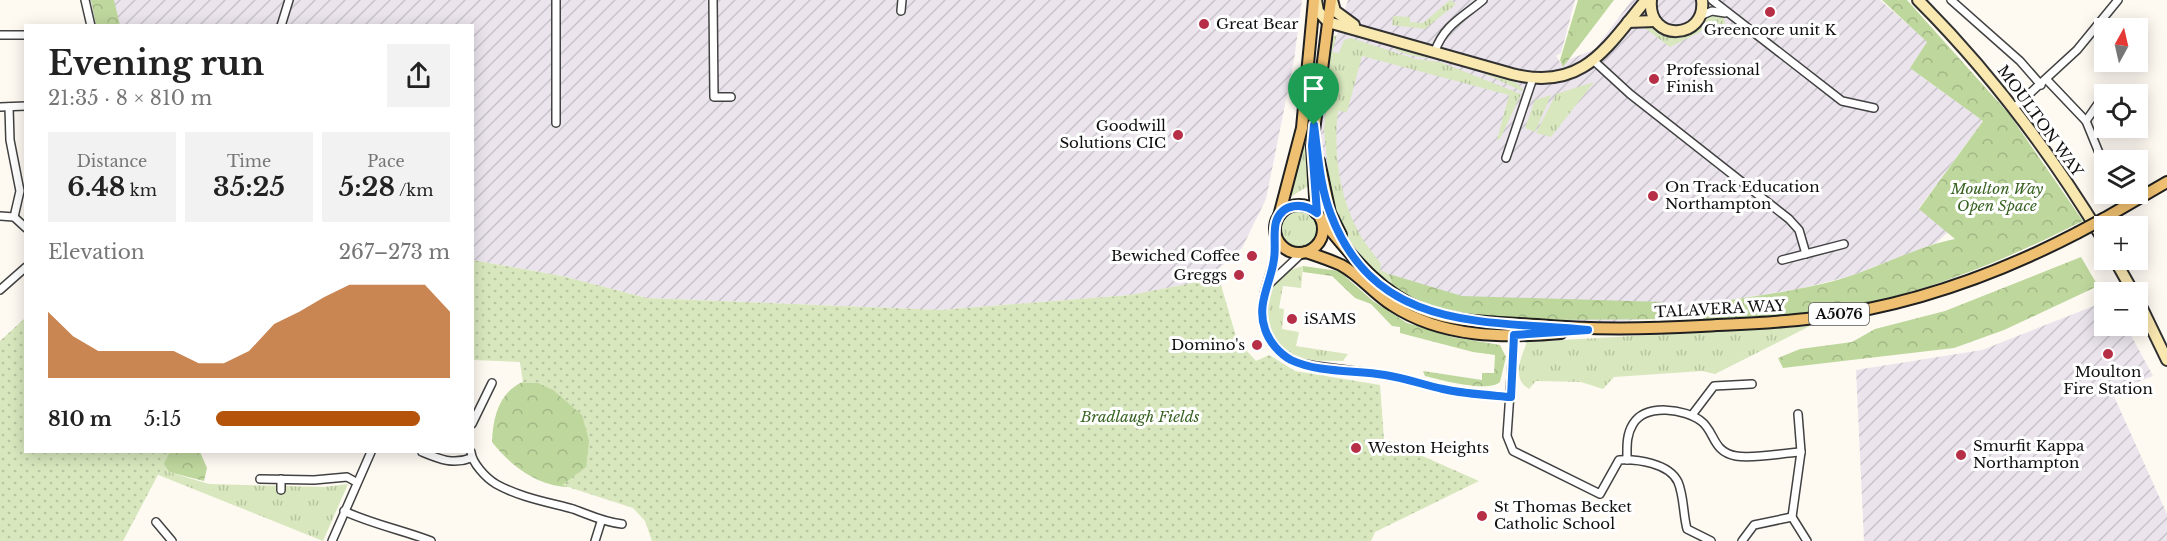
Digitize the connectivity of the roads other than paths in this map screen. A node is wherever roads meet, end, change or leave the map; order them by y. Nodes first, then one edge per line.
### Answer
1 (85, 0) edge
2 (289, 0) edge
3 (556, 0) edge
4 (713, 0) edge
5 (902, 0) edge
6 (1315, 0) edge
7 (1332, 0) edge
8 (1483, 0) edge
9 (1649, 0) edge
10 (1702, 0) edge
11 (1712, 0) edge
12 (1918, 0) edge
13 (1951, 0) edge
14 (2118, 0) edge
15 (901, 11) dead end
16 (1700, 16) junction
17 (1734, 16) junction
18 (1326, 17) junction
19 (1347, 21) junction
20 (1655, 21) junction
21 (1628, 22) junction
22 (90, 24) edge
23 (282, 24) edge
24 (1311, 27) junction
25 (0, 35) edge
26 (24, 35) edge
27 (1382, 37) junction
28 (1435, 51) junction
29 (1594, 61) junction
30 (1533, 78) junction
31 (2044, 82) junction
32 (730, 98) dead end
33 (9, 106) junction
34 (24, 106) edge
35 (0, 107) edge
36 (2015, 107) junction
37 (1874, 108) dead end
38 (2094, 110) edge
39 (2086, 121) junction
40 (555, 123) dead end
41 (1314, 125) junction
42 (2098, 150) edge
43 (1506, 158) dead end
44 (2167, 182) edge
45 (0, 216) edge
46 (1279, 216) junction
47 (1319, 216) junction
48 (14, 217) junction
49 (2094, 225) edge
50 (24, 226) edge
51 (1276, 235) junction
52 (1844, 244) dead end
53 (1304, 253) junction
54 (1806, 254) junction
55 (1355, 259) junction
56 (1782, 260) dead end
57 (24, 269) edge
58 (1267, 287) junction
59 (0, 290) edge
60 (2148, 321) edge
61 (1588, 330) junction
62 (1514, 335) junction
63 (2167, 360) edge
64 (492, 383) dead end
65 (1752, 384) dead end
66 (1511, 397) junction
67 (1798, 414) dead end
68 (1692, 415) junction
69 (474, 420) edge
70 (1801, 452) junction
71 (370, 453) edge
72 (425, 453) edge
73 (471, 455) edge
74 (1627, 460) junction
75 (260, 479) dead end
76 (281, 479) junction
77 (356, 482) junction
78 (281, 490) dead end
79 (344, 511) junction
80 (1792, 517) junction
81 (156, 522) dead end
82 (602, 522) junction
83 (622, 524) dead end
84 (172, 541) edge
85 (332, 541) edge
86 (431, 541) edge
87 (596, 541) edge
88 (1711, 541) edge
89 (1742, 541) edge
90 (1807, 541) edge

1 - 22 street
2 - 23 street
3 - 40 street
4 - 32 street
5 - 15 street
6 - 18 street
6 - 24 main road
7 - 18 main road
7 - 19 street
8 - 28 street
9 - 20 street
9 - 21 street
10 - 16 street
11 - 17 street
12 - 36 street, MOULTON WAY
13 - 31 street
14 - 31 street
16 - 17 street
16 - 20 street
17 - 37 street
18 - 19 street
18 - 24 street
18 - 27 street
18 - 41 main road
19 - 27 street
20 - 21 street
21 - 29 street
24 - 46 main road
25 - 26 street
27 - 28 street
28 - 30 street
29 - 30 street
29 - 54 street
30 - 43 street
31 - 36 street
31 - 39 street
33 - 34 street
33 - 35 street
33 - 48 street
36 - 49 street, MOULTON WAY
38 - 39 street
39 - 42 street
41 - 47 main road
41 - 55 main road
44 - 61 main road, TALAVERA WAY / A5076, bridge
45 - 48 street
46 - 47 main road
46 - 51 main road
47 - 53 main road
47 - 55 main road, TALAVERA WAY / A5076
48 - 50 street
51 - 53 main road
51 - 58 street
52 - 54 street
53 - 58 street
53 - 62 main road
54 - 56 street
55 - 61 main road, TALAVERA WAY / A5076
57 - 59 street
58 - 66 street
60 - 63 street
61 - 62 main road
62 - 66 street
64 - 69 street
65 - 68 street
66 - 74 street
67 - 70 street
68 - 70 street
68 - 74 street
70 - 80 street
71 - 77 street
72 - 73 street
73 - 82 street
74 - 88 street
75 - 76 street
76 - 77 street
76 - 78 street
77 - 79 street
79 - 85 street
79 - 86 street
80 - 89 street
80 - 90 street
81 - 84 street
82 - 83 street
82 - 87 street

